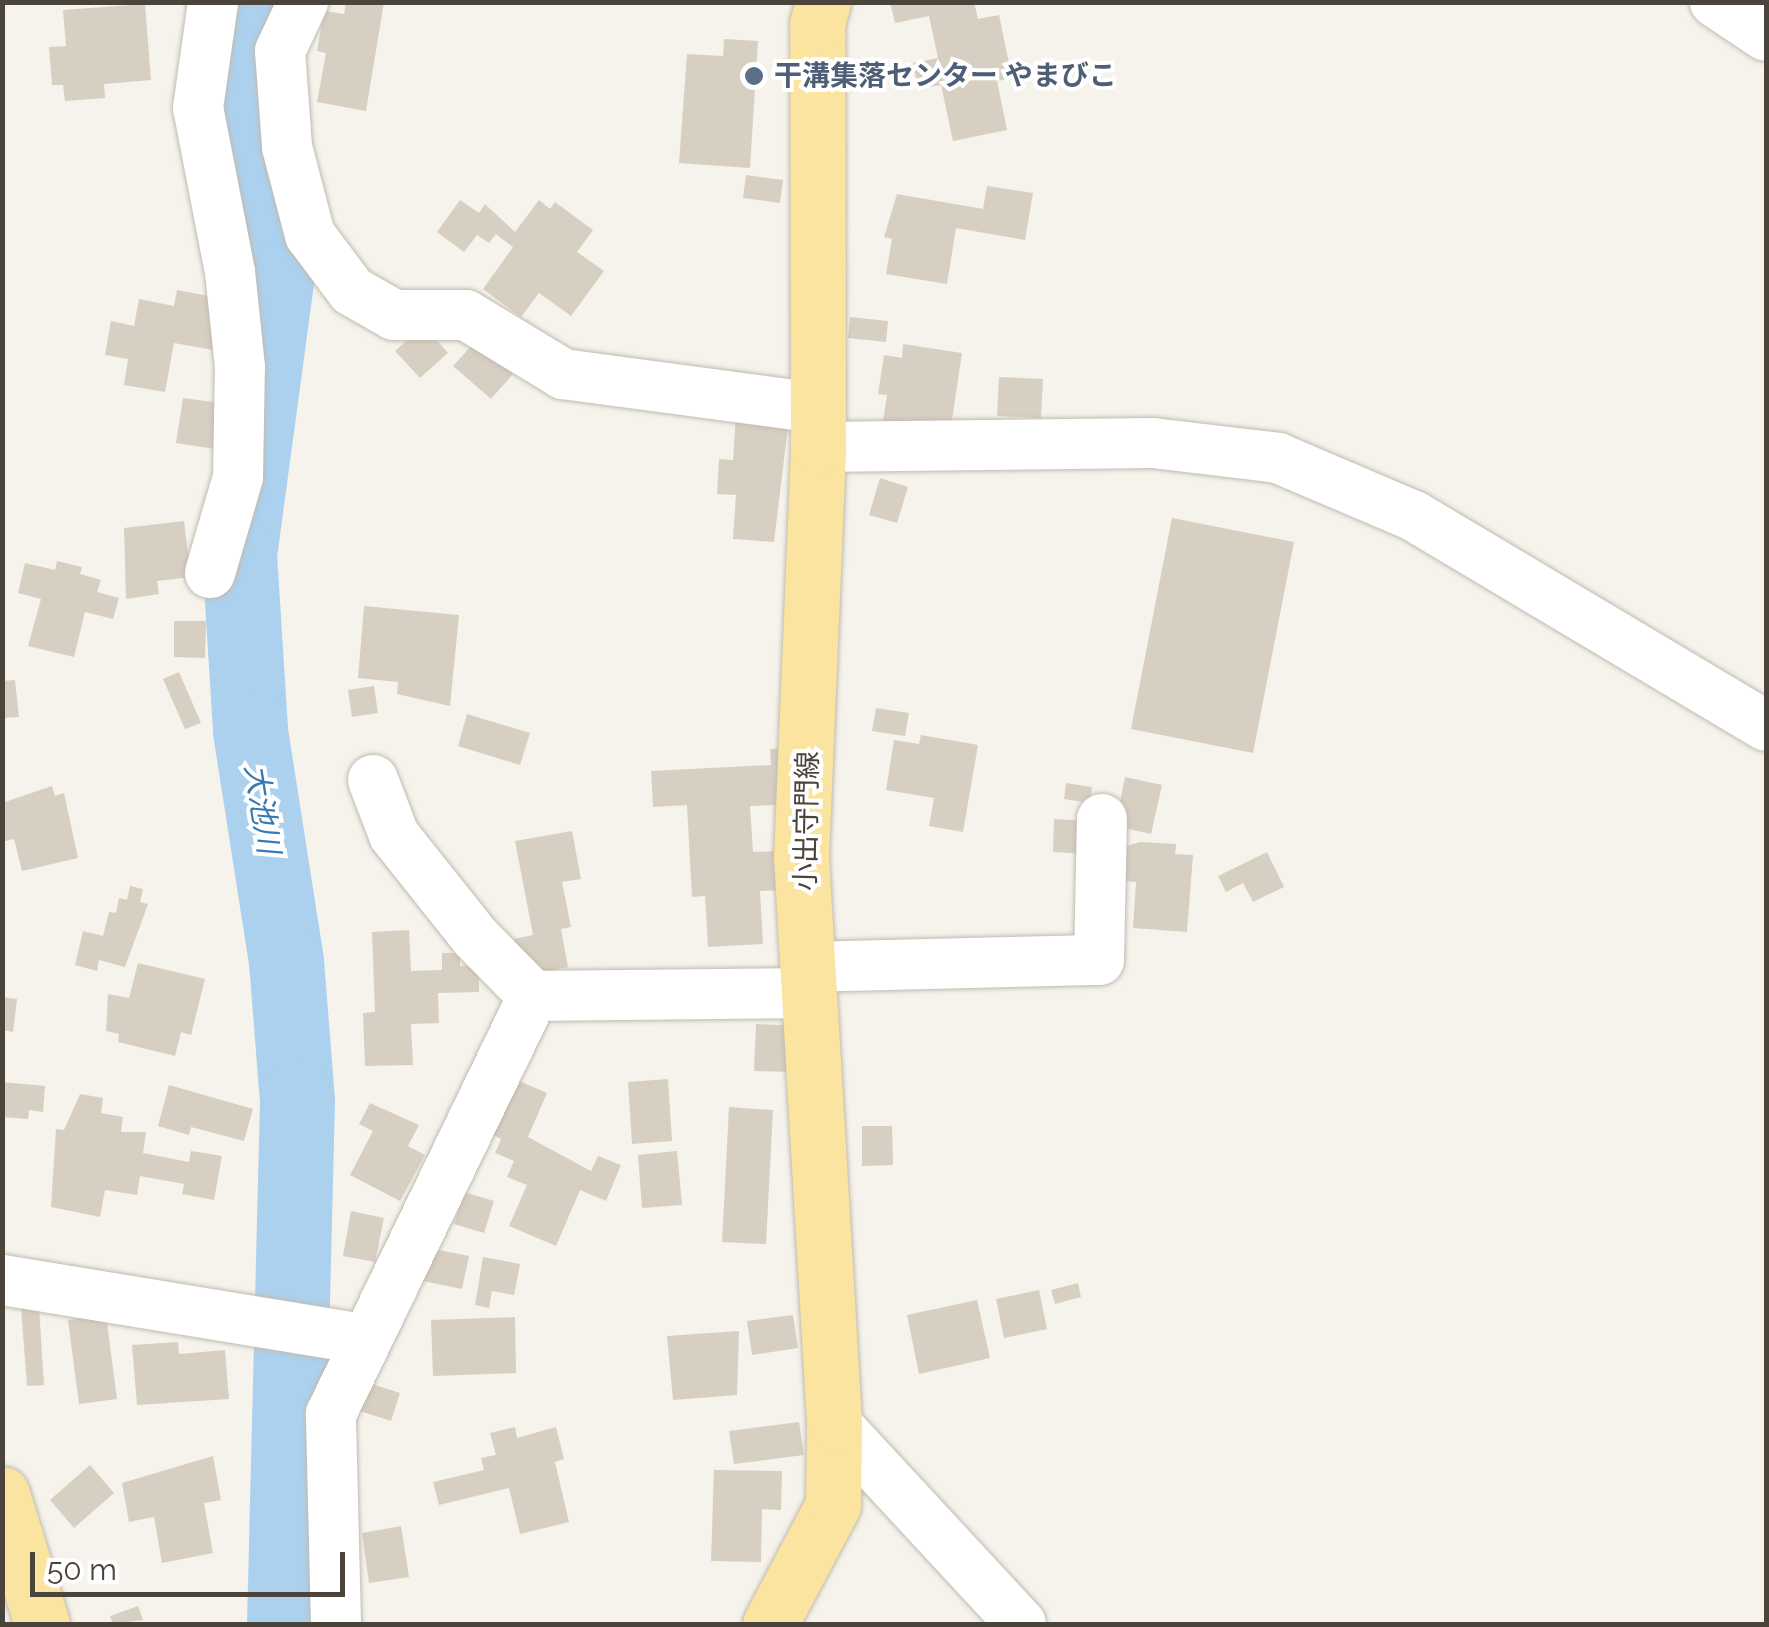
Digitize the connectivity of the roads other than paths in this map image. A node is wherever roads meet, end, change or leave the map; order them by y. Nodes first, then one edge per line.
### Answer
1 (213, 2) edge
2 (303, 2) edge
3 (824, 2) edge
4 (1715, 2) edge
5 (1766, 36) edge
6 (818, 428) junction
7 (210, 573) dead end
8 (1766, 726) edge
9 (373, 780) dead end
10 (1102, 819) dead end
11 (809, 980) junction
12 (533, 996) junction
13 (2, 1280) edge
14 (362, 1339) junction
15 (834, 1422) junction
16 (2, 1494) edge
17 (42, 1624) edge
18 (336, 1624) edge
19 (770, 1624) edge
20 (1021, 1624) edge

1 - 7 street
2 - 6 street
3 - 6 main road, 小出守門線
4 - 5 street
6 - 8 street
6 - 11 main road, 小出守門線
9 - 12 street
10 - 11 street
11 - 12 street
11 - 15 main road, 小出守門線
12 - 14 street
13 - 14 street
14 - 18 street
15 - 19 main road, 小出守門線
15 - 20 street
16 - 17 main road

